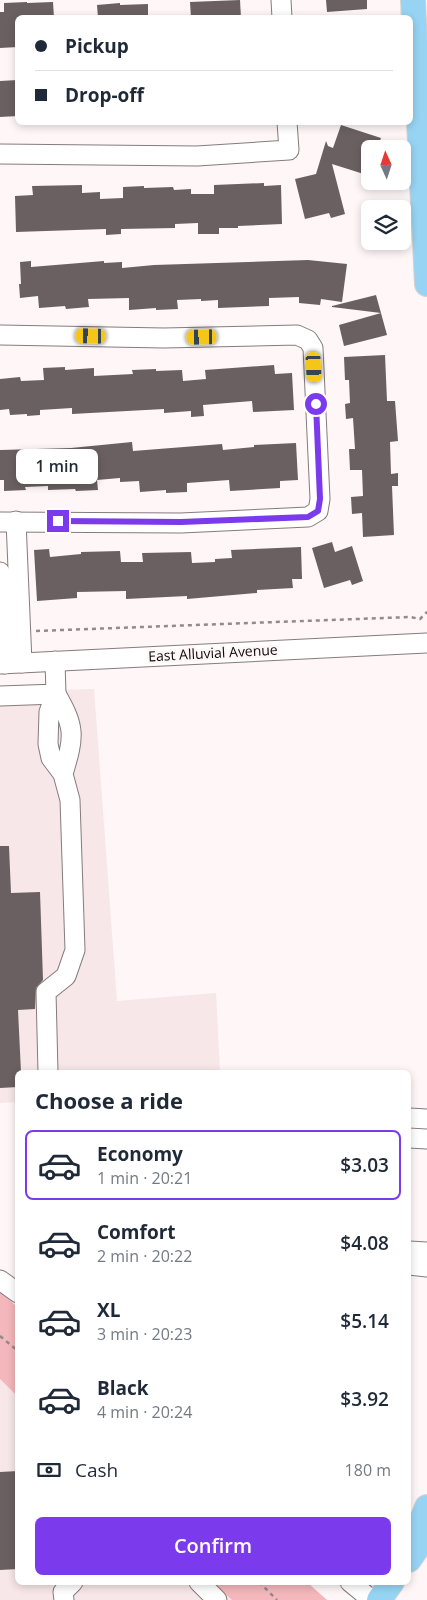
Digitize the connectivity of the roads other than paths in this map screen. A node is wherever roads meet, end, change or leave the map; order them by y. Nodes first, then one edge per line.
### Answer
1 (281, 0) edge
2 (413, 0) edge
3 (282, 15) edge
4 (413, 15) edge
5 (413, 48) edge
6 (287, 125) edge
7 (0, 154) edge
8 (424, 157) edge
9 (427, 284) edge
10 (0, 334) edge
11 (8, 521) edge
12 (0, 572) edge
13 (427, 643) edge
14 (55, 661) junction
15 (9, 664) edge
16 (56, 694) junction
17 (0, 696) edge
18 (48, 1070) edge
19 (411, 1118) edge
20 (427, 1119) edge
21 (411, 1138) edge
22 (427, 1139) edge
23 (411, 1251) edge
24 (427, 1252) edge
25 (411, 1265) edge
26 (427, 1267) edge
27 (0, 1280) edge
28 (15, 1291) edge
29 (427, 1506) edge
30 (421, 1548) edge
31 (70, 1585) edge
32 (202, 1585) edge
33 (359, 1585) edge
34 (386, 1594) edge
35 (64, 1600) edge
36 (217, 1600) edge

1 - 3 street
2 - 4 main road
5 - 8 main road
6 - 7 street
8 - 9 main road
10 - 11 street
11 - 15 street
12 - 15 street
13 - 14 street, East Alluvial Avenue
14 - 15 street, East Alluvial Avenue
14 - 16 street
16 - 17 street
16 - 18 street
19 - 20 street
21 - 22 street
23 - 24 street
25 - 26 street
27 - 28 street
29 - 30 main road
31 - 35 street
32 - 36 street
33 - 34 street

